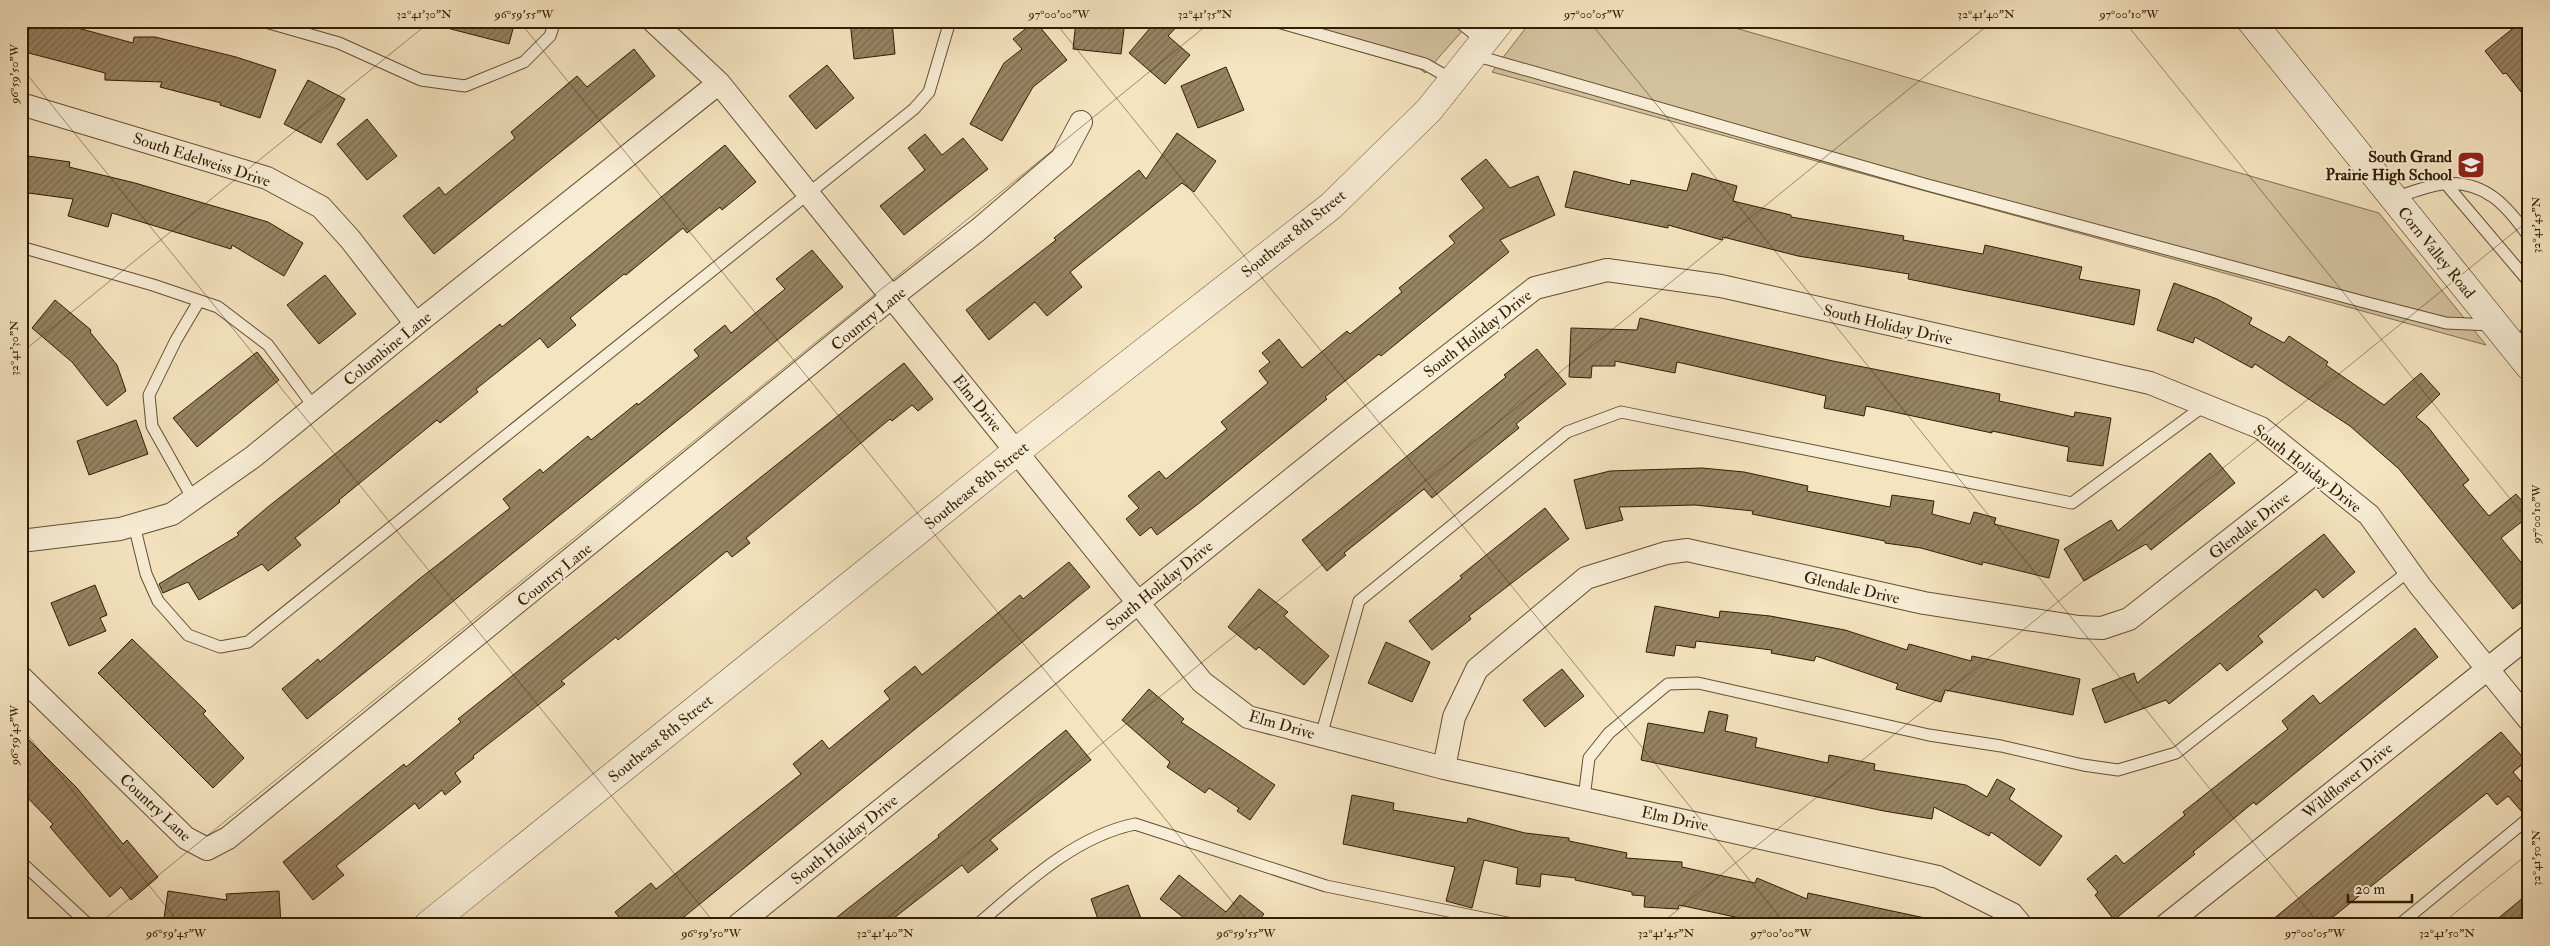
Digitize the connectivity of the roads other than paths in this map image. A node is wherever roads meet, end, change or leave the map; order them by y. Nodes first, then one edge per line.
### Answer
1 (262, 21) edge
2 (555, 21) edge
3 (653, 21) edge
4 (950, 21) edge
5 (1274, 21) edge
6 (1458, 21) edge
7 (2251, 21) edge
8 (1486, 39) edge
9 (1453, 80) junction
10 (719, 83) junction
11 (21, 104) edge
12 (1081, 122) dead end
13 (2446, 184) junction
14 (808, 193) junction
15 (2394, 198) junction
16 (2529, 237) edge
17 (21, 247) edge
18 (2529, 282) edge
19 (892, 297) junction
20 (199, 301) junction
21 (416, 324) junction
22 (2496, 325) junction
23 (2529, 326) edge
24 (2524, 360) edge
25 (2205, 405) junction
26 (314, 408) junction
27 (1016, 452) junction
28 (2316, 472) junction
29 (192, 499) junction
30 (134, 525) junction
31 (21, 541) edge
32 (2409, 571) junction
33 (1138, 603) junction
34 (2529, 636) edge
35 (2487, 669) junction
36 (21, 677) edge
37 (2529, 720) edge
38 (1321, 736) junction
39 (1444, 768) junction
40 (1584, 798) junction
41 (2529, 818) edge
42 (21, 862) edge
43 (89, 925) edge
44 (428, 925) edge
45 (738, 925) edge
46 (977, 925) edge
47 (1517, 925) edge
48 (2021, 925) edge
49 (2166, 925) edge
50 (2399, 925) edge

1 - 2 lane
3 - 10 street, Elm Drive
4 - 14 lane
5 - 9 lane
6 - 8 lane
7 - 15 street, Corn Valley Road
8 - 9 street, Southeast 8th Street
8 - 22 lane
9 - 27 street, Southeast 8th Street
10 - 14 street, Elm Drive
10 - 21 street, Columbine Lane
11 - 21 street, South Edelweiss Drive
12 - 19 street, Country Lane
13 - 15 lane
13 - 16 lane
13 - 18 lane
14 - 19 street, Elm Drive
14 - 30 lane
15 - 22 street, Corn Valley Road
17 - 20 lane
19 - 27 street, Elm Drive
19 - 36 street, Country Lane
20 - 26 lane
20 - 29 lane
21 - 26 street, Columbine Lane
22 - 24 street, Corn Valley Road
23 - 24 lane
25 - 28 street, South Holiday Drive
25 - 33 street, South Holiday Drive
25 - 38 lane
26 - 29 street, Columbine Lane
27 - 33 street, Elm Drive
27 - 44 street, Southeast 8th Street
28 - 32 street, South Holiday Drive
28 - 39 street, Glendale Drive
29 - 30 street, Columbine Lane
30 - 31 street, Columbine Lane
32 - 35 street, South Holiday Drive
32 - 40 lane
33 - 38 street, Elm Drive
33 - 45 street, South Holiday Drive
34 - 35 street, Wildflower Drive
35 - 37 street, South Holiday Drive
35 - 49 street, Wildflower Drive
38 - 39 street, Elm Drive
39 - 40 street, Elm Drive
40 - 48 street, Elm Drive
41 - 50 lane
42 - 43 lane
46 - 47 lane

